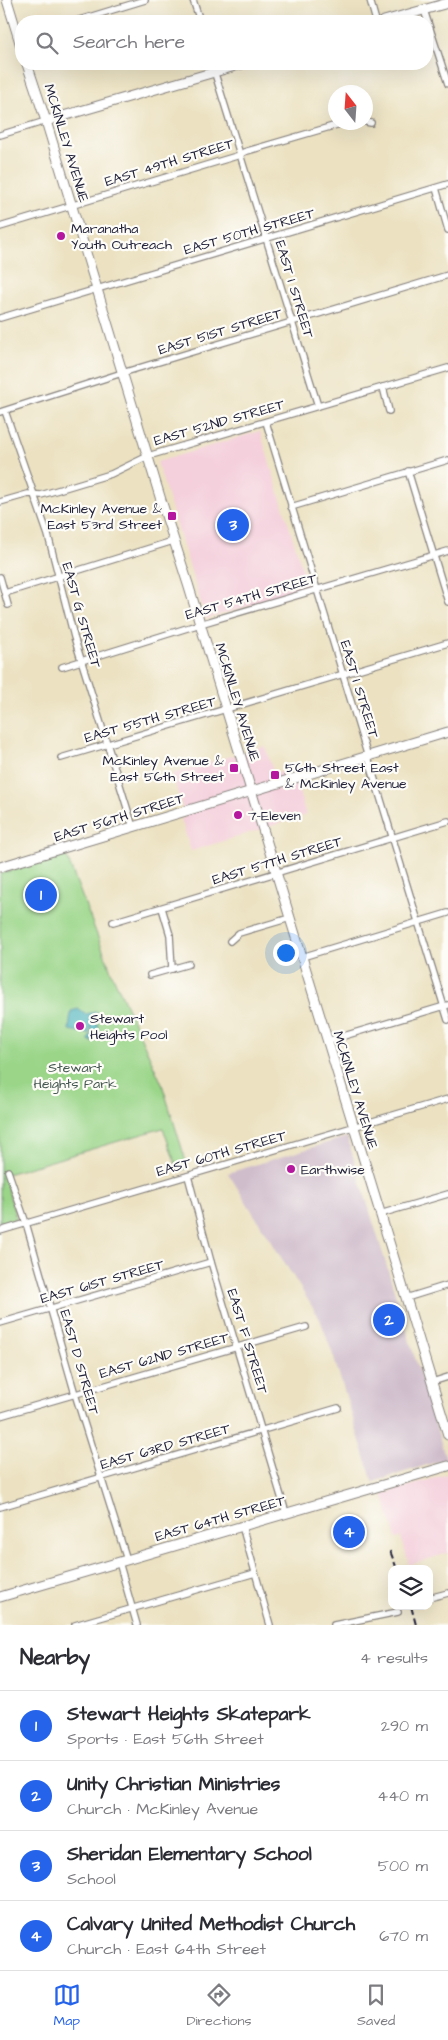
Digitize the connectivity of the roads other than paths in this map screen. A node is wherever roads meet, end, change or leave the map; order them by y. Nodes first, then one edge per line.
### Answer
1 (7, 0) edge
2 (145, 0) edge
3 (193, 0) edge
4 (370, 0) edge
5 (448, 2) edge
6 (424, 10) junction
7 (96, 15) edge
8 (198, 15) edge
9 (374, 15) edge
10 (406, 15) edge
11 (426, 15) edge
12 (15, 25) edge
13 (433, 38) edge
14 (29, 70) edge
15 (207, 70) edge
16 (214, 70) edge
17 (448, 84) edge
18 (46, 121) junction
19 (328, 128) edge
20 (0, 134) edge
21 (240, 155) junction
22 (448, 184) edge
23 (436, 188) junction
24 (71, 205) junction
25 (0, 227) edge
26 (448, 230) edge
27 (266, 239) junction
28 (448, 275) edge
29 (96, 288) junction
30 (0, 318) edge
31 (292, 323) junction
32 (448, 368) edge
33 (122, 373) junction
34 (383, 387) junction
35 (318, 406) junction
36 (389, 411) dead end
37 (2, 412) edge
38 (266, 422) junction
39 (148, 456) junction
40 (448, 460) edge
41 (408, 472) junction
42 (34, 495) junction
43 (0, 502) edge
44 (291, 507) junction
45 (173, 541) junction
46 (448, 551) edge
47 (434, 556) junction
48 (0, 577) edge
49 (57, 577) junction
50 (316, 590) junction
51 (5, 593) junction
52 (448, 602) edge
53 (8, 605) dead end
54 (200, 624) junction
55 (448, 643) edge
56 (82, 661) junction
57 (62, 667) dead end
58 (342, 674) junction
59 (226, 709) junction
60 (448, 732) edge
61 (108, 744) junction
62 (367, 756) junction
63 (61, 758) dead end
64 (250, 791) junction
65 (448, 822) edge
66 (133, 827) junction
67 (392, 838) junction
68 (0, 866) edge
69 (276, 874) junction
70 (162, 908) junction
71 (448, 913) edge
72 (290, 918) junction
73 (113, 922) dead end
74 (418, 922) junction
75 (230, 941) dead end
76 (302, 957) junction
77 (189, 964) dead end
78 (172, 969) junction
79 (150, 975) dead end
80 (446, 1005) edge
81 (448, 1020) edge
82 (327, 1041) junction
83 (448, 1099) edge
84 (353, 1127) junction
85 (8, 1171) dead end
86 (188, 1176) junction
87 (448, 1194) edge
88 (380, 1214) junction
89 (26, 1223) junction
90 (0, 1231) edge
91 (211, 1262) junction
92 (448, 1285) edge
93 (406, 1298) junction
94 (51, 1308) junction
95 (0, 1323) edge
96 (306, 1327) dead end
97 (238, 1347) junction
98 (448, 1377) edge
99 (432, 1382) junction
100 (75, 1394) junction
101 (338, 1408) dead end
102 (0, 1416) edge
103 (261, 1431) junction
104 (448, 1435) edge
105 (448, 1466) edge
106 (101, 1478) junction
107 (0, 1507) edge
108 (286, 1513) junction
109 (242, 1526) junction
110 (123, 1561) junction
111 (255, 1573) junction
112 (448, 1593) edge
113 (0, 1597) edge
114 (433, 1597) edge
115 (132, 1608) junction
116 (398, 1612) dead end
117 (344, 1624) edge
118 (75, 1625) edge
119 (137, 1625) edge
120 (270, 1625) edge
121 (334, 1625) edge

1 - 12 main road
2 - 7 street
3 - 8 street
4 - 9 street
5 - 6 main road
6 - 10 main road
6 - 11 street
13 - 17 street
14 - 18 main road, MCKINLEY AVENUE
15 - 18 main road
16 - 21 street, EAST I STREET
18 - 20 street
18 - 24 main road, MCKINLEY AVENUE
19 - 21 street, EAST 49TH STREET
21 - 24 street, EAST 49TH STREET
21 - 27 street, EAST I STREET
22 - 23 street, EAST 50TH STREET
23 - 26 street
23 - 27 street, EAST 50TH STREET
24 - 25 street, EAST 49TH STREET
24 - 29 main road, MCKINLEY AVENUE
27 - 29 street, EAST 50TH STREET
27 - 31 street, EAST I STREET
28 - 31 street, EAST 51ST STREET
29 - 30 street, EAST 50TH STREET
29 - 33 main road, MCKINLEY AVENUE
31 - 33 street, EAST 51ST STREET
31 - 35 street, EAST I STREET
32 - 34 street, EAST 52ND STREET
33 - 37 street, EAST 51ST STREET
33 - 39 main road, MCKINLEY AVENUE
34 - 35 street, EAST 52ND STREET
34 - 36 street
35 - 38 street, EAST 52ND STREET
37 - 42 street, EAST G STREET
38 - 39 street, EAST 52ND STREET
38 - 44 street, EAST I STREET
39 - 42 street, EAST 52ND STREET
39 - 45 main road, MCKINLEY AVENUE
40 - 41 street
41 - 44 street
41 - 47 street
42 - 43 street, EAST 52ND STREET
42 - 49 street, EAST G STREET
44 - 50 street, EAST I STREET
45 - 49 street
45 - 54 main road, MCKINLEY AVENUE
46 - 47 street, EAST 54TH STREET
47 - 50 street, EAST 54TH STREET
47 - 52 street
48 - 51 street
49 - 51 street
49 - 56 street, EAST G STREET
50 - 54 street, EAST 54TH STREET
50 - 58 street, EAST I STREET
51 - 53 street
54 - 56 street, EAST 54TH STREET
54 - 59 main road, MCKINLEY AVENUE
55 - 58 street, EAST 55TH STREET
56 - 57 street, EAST 54TH STREET
56 - 61 street, EAST G STREET
58 - 59 street, EAST 55TH STREET
58 - 62 street, EAST I STREET
59 - 61 street, EAST 55TH STREET
59 - 64 main road, MCKINLEY AVENUE
60 - 62 main road, EAST 56TH STREET
61 - 63 street, EAST 55TH STREET
61 - 66 street, EAST G STREET
62 - 64 main road, EAST 56TH STREET
62 - 67 street, EAST I STREET
64 - 66 main road, EAST 56TH STREET
64 - 69 main road, MCKINLEY AVENUE
65 - 67 street, EAST 57TH STREET
66 - 68 main road, EAST 56TH STREET
67 - 69 street, EAST 57TH STREET
67 - 74 street, EAST I STREET
69 - 70 street, EAST 57TH STREET
69 - 72 main road, MCKINLEY AVENUE
70 - 73 street, EAST 57TH STREET
70 - 78 street
71 - 74 street
72 - 75 street
72 - 76 main road, MCKINLEY AVENUE
74 - 76 street
74 - 80 street, EAST I STREET
76 - 82 main road, MCKINLEY AVENUE
77 - 78 street
78 - 79 street
80 - 81 street, EAST I STREET
80 - 82 street
82 - 84 main road, MCKINLEY AVENUE
83 - 84 street, EAST 60TH STREET
84 - 86 street, EAST 60TH STREET
84 - 88 main road, MCKINLEY AVENUE
85 - 89 street, EAST D STREET
86 - 89 street, EAST 60TH STREET
86 - 91 street, EAST F STREET
87 - 88 street
88 - 93 main road, MCKINLEY AVENUE
89 - 90 street, EAST 60TH STREET
89 - 94 street, EAST D STREET
91 - 94 street, EAST 61ST STREET
91 - 97 street, EAST F STREET
92 - 93 street
93 - 99 main road, MCKINLEY AVENUE
94 - 95 street, EAST 61ST STREET
94 - 100 street, EAST D STREET
96 - 97 street, EAST 62ND STREET
97 - 100 street, EAST 62ND STREET
97 - 103 street, EAST F STREET
98 - 99 street
99 - 104 main road, MCKINLEY AVENUE
100 - 102 street, EAST 62ND STREET
100 - 106 street, EAST D STREET
101 - 103 street, EAST 63RD STREET
103 - 106 street, EAST 63RD STREET
103 - 108 street, EAST F STREET
105 - 108 main road, EAST 64TH STREET
106 - 107 street, EAST 63RD STREET
106 - 110 street, EAST D STREET
108 - 109 main road, EAST 64TH STREET
109 - 110 main road, EAST 64TH STREET
109 - 111 street
110 - 113 main road, EAST 64TH STREET
110 - 115 street, EAST D STREET
111 - 115 street
111 - 120 street
112 - 114 street
115 - 118 street
115 - 119 street, EAST D STREET
116 - 117 street
117 - 121 street

